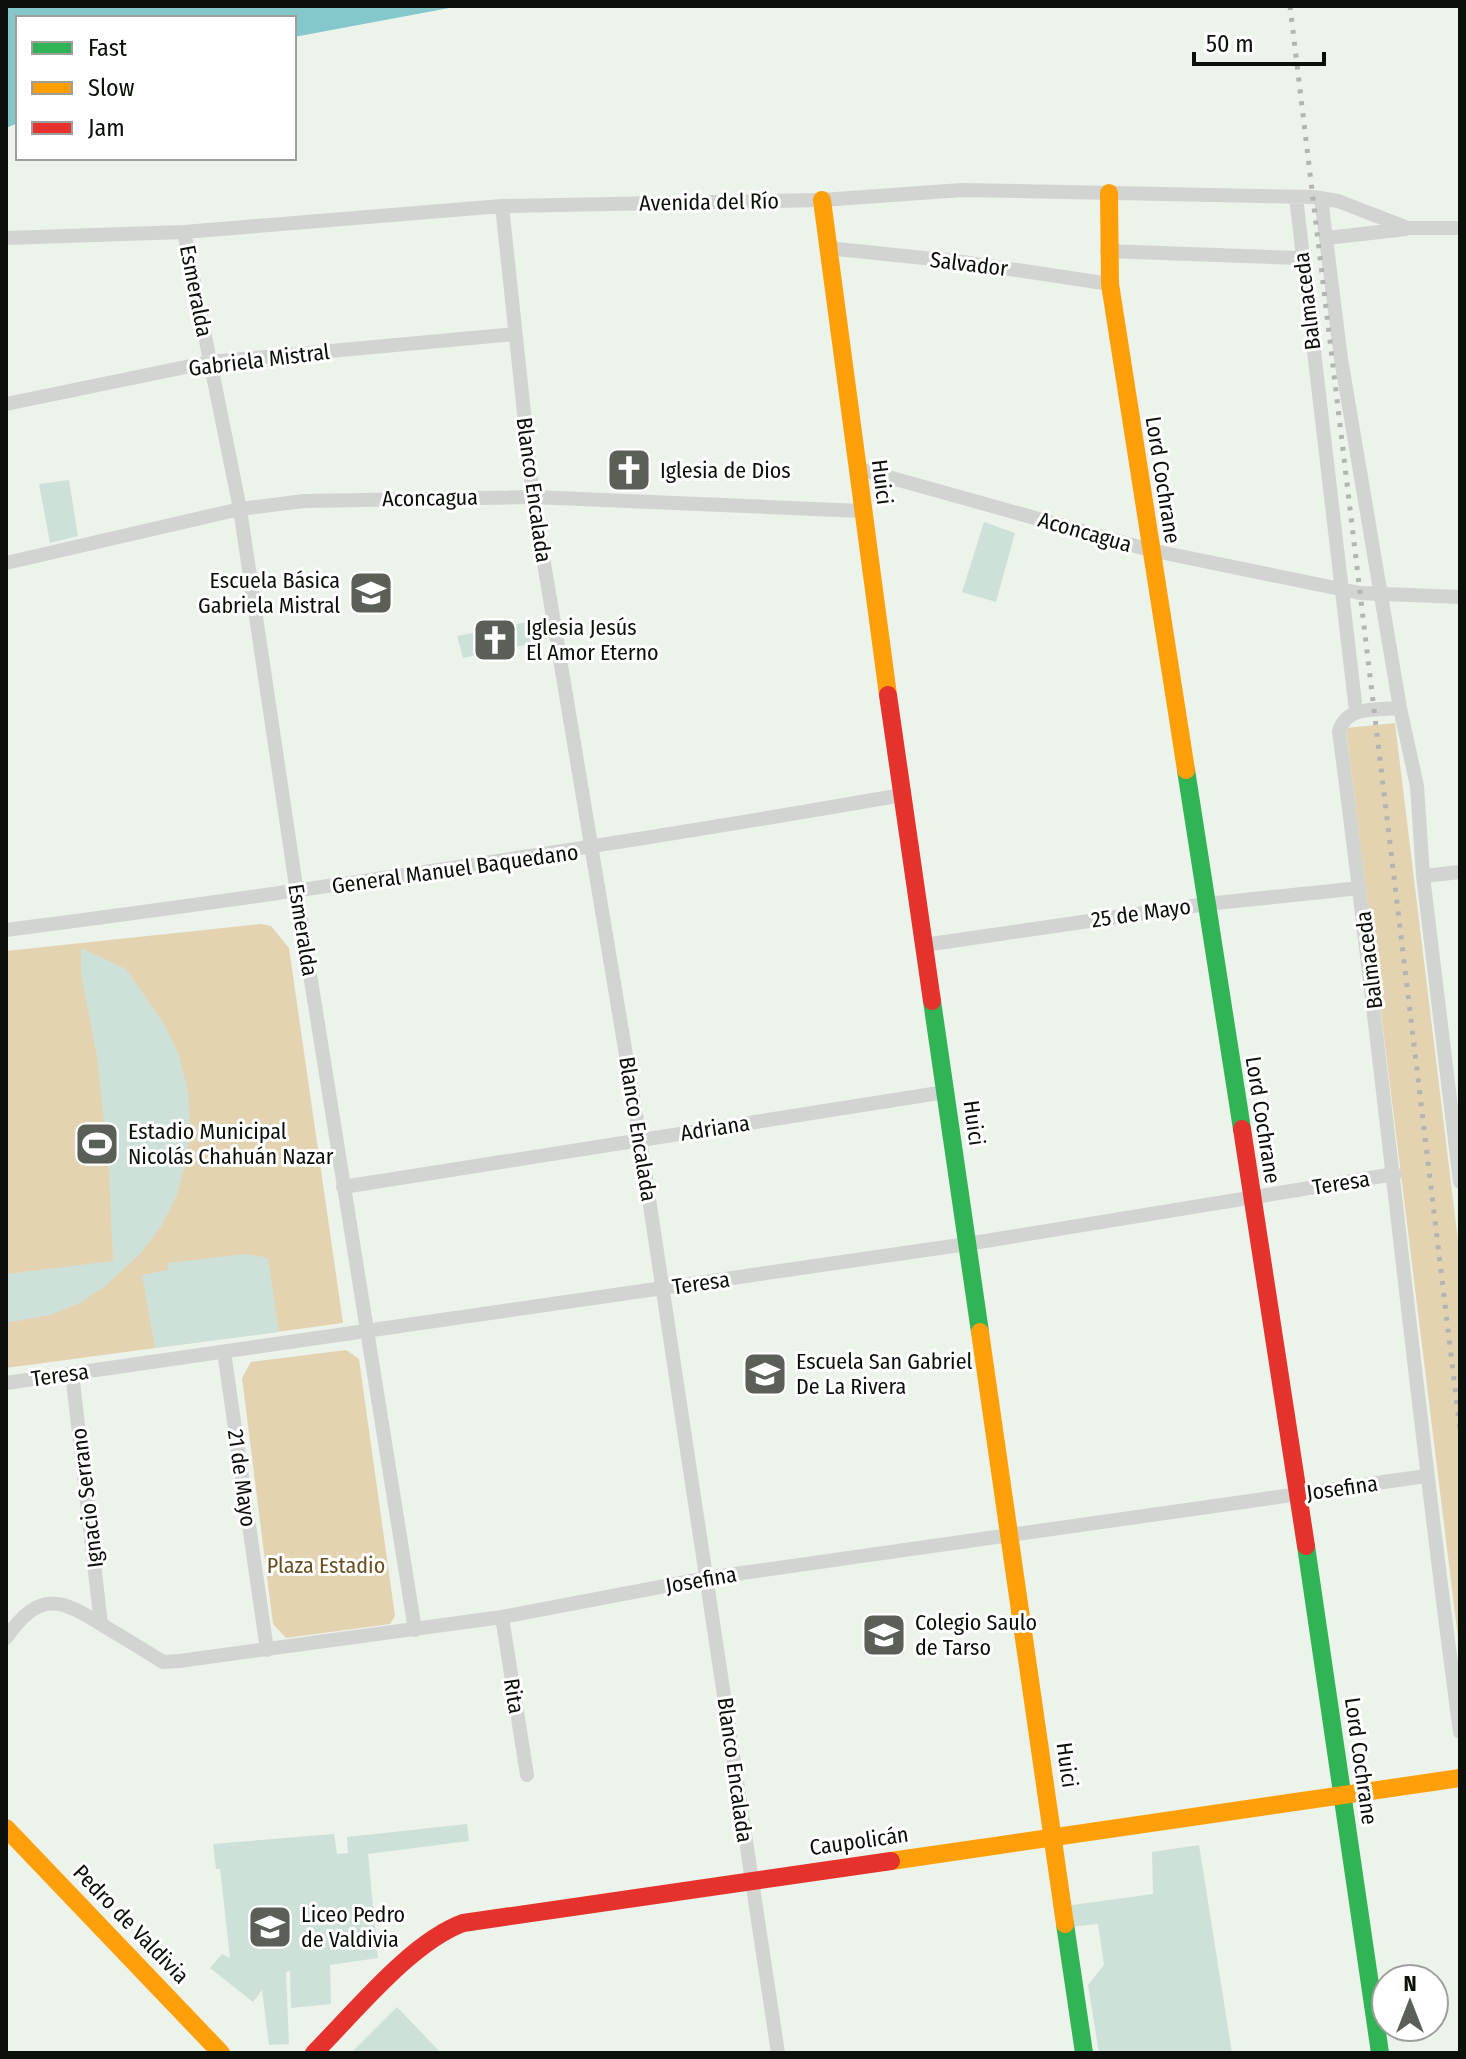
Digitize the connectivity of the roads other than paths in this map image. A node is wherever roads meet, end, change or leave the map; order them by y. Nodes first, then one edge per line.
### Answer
1 (1109, 193) junction
2 (1296, 197) junction
3 (1321, 198) junction
4 (822, 200) junction
5 (502, 206) junction
6 (1408, 228) junction
7 (1460, 228) edge
8 (184, 232) junction
9 (6, 238) edge
10 (1327, 238) junction
11 (827, 248) junction
12 (1107, 251) junction
13 (1301, 258) junction
14 (1110, 284) junction
15 (515, 334) junction
16 (210, 362) junction
17 (6, 404) edge
18 (856, 468) junction
19 (533, 497) junction
20 (240, 509) junction
21 (861, 511) junction
22 (1150, 550) junction
23 (6, 563) edge
24 (1343, 590) junction
25 (1380, 593) junction
26 (1460, 597) edge
27 (1400, 708) junction
28 (1356, 711) junction
29 (902, 795) junction
30 (591, 849) junction
31 (1460, 872) edge
32 (1423, 876) junction
33 (1360, 888) junction
34 (297, 893) junction
35 (1206, 904) junction
36 (6, 930) edge
37 (924, 945) junction
38 (945, 1092) junction
39 (640, 1139) junction
40 (1395, 1174) junction
41 (1460, 1175) edge
42 (1460, 1182) edge
43 (343, 1187) junction
44 (1250, 1197) junction
45 (967, 1244) junction
46 (664, 1289) junction
47 (367, 1331) junction
48 (224, 1352) junction
49 (72, 1373) junction
50 (6, 1383) edge
51 (1426, 1476) junction
52 (1299, 1495) junction
53 (1009, 1535) junction
54 (707, 1578) junction
55 (502, 1617) junction
56 (101, 1624) junction
57 (415, 1630) junction
58 (6, 1638) edge
59 (267, 1650) junction
60 (1460, 1732) edge
61 (527, 1775) dead end
62 (1460, 1778) edge
63 (1341, 1796) junction
64 (6, 1828) edge
65 (1053, 1837) junction
66 (751, 1880) junction
67 (221, 2053) edge
68 (314, 2053) edge
69 (778, 2053) edge
70 (1084, 2053) edge
71 (1380, 2053) edge

1 - 2 street, Avenida del Río
1 - 4 street, Avenida del Río
1 - 12 street, Lord Cochrane
2 - 3 street, Avenida del Río
2 - 13 street, Balmaceda
3 - 6 street, Avenida del Río
3 - 10 street, Balmaceda
4 - 5 street, Avenida del Río
4 - 11 street, Huici
5 - 8 street, Avenida del Río
5 - 15 street, Blanco Encalada
6 - 7 street, Avenida del Río
6 - 10 street, Avenida del Río
8 - 9 street, Avenida del Río
8 - 16 street, Esmeralda
10 - 25 street, Balmaceda
11 - 14 street, Salvador
11 - 18 street, Huici
12 - 13 street
12 - 14 street, Lord Cochrane
13 - 24 street, Balmaceda
14 - 22 street, Lord Cochrane
15 - 16 street, Gabriela Mistral
15 - 19 street, Blanco Encalada
16 - 17 street, Gabriela Mistral
16 - 20 street, Esmeralda
18 - 21 street, Huici
18 - 22 street, Aconcagua
19 - 20 street, Aconcagua
19 - 21 street, Aconcagua
19 - 30 street, Blanco Encalada
20 - 23 street, Aconcagua
20 - 34 street, Esmeralda
21 - 29 street, Huici
22 - 24 street, Aconcagua
22 - 35 street, Lord Cochrane
24 - 25 street, Aconcagua
24 - 28 street, Balmaceda
25 - 26 street, Aconcagua
25 - 27 street, Balmaceda
27 - 28 street
27 - 32 street, Balmaceda
28 - 33 street, Balmaceda
29 - 30 street, General Manuel Baquedano
29 - 37 street, Huici
30 - 34 street, General Manuel Baquedano
30 - 39 street, Blanco Encalada
31 - 32 street
32 - 41 street, Balmaceda
33 - 35 street, 25 de Mayo
33 - 40 street, Balmaceda
34 - 36 street, General Manuel Baquedano
34 - 43 street, Esmeralda
35 - 37 street, 25 de Mayo
35 - 44 street, Lord Cochrane
37 - 38 street, Huici
38 - 39 street, Adriana
38 - 45 street, Huici
39 - 43 street, Adriana
39 - 46 street, Blanco Encalada
40 - 44 street, Teresa
40 - 51 street, Balmaceda
41 - 42 street, Balmaceda
43 - 47 street, Esmeralda
44 - 45 street, Teresa
44 - 52 street, Lord Cochrane
45 - 46 street, Teresa
45 - 53 street, Huici
46 - 47 street, Teresa
46 - 54 street, Blanco Encalada
47 - 48 street, Teresa
47 - 57 street, Esmeralda
48 - 49 street, Teresa
48 - 59 street, 21 de Mayo
49 - 50 street, Teresa
49 - 56 street, Ignacio Serrano
51 - 52 street, Josefina
51 - 60 street, Balmaceda
52 - 53 street, Josefina
52 - 63 street, Lord Cochrane
53 - 54 street, Josefina
53 - 65 street, Huici
54 - 55 street, Josefina
54 - 66 street, Blanco Encalada
55 - 57 street, Josefina
55 - 61 street, Rita
56 - 58 street, Josefina
56 - 59 street, Josefina
57 - 59 street, Josefina
62 - 63 street, Caupolicán
63 - 65 street, Caupolicán
63 - 71 street, Lord Cochrane
64 - 67 street, Pedro de Valdivia
65 - 66 street, Caupolicán
65 - 70 street, Huici
66 - 68 street, Caupolicán
66 - 69 street, Blanco Encalada

